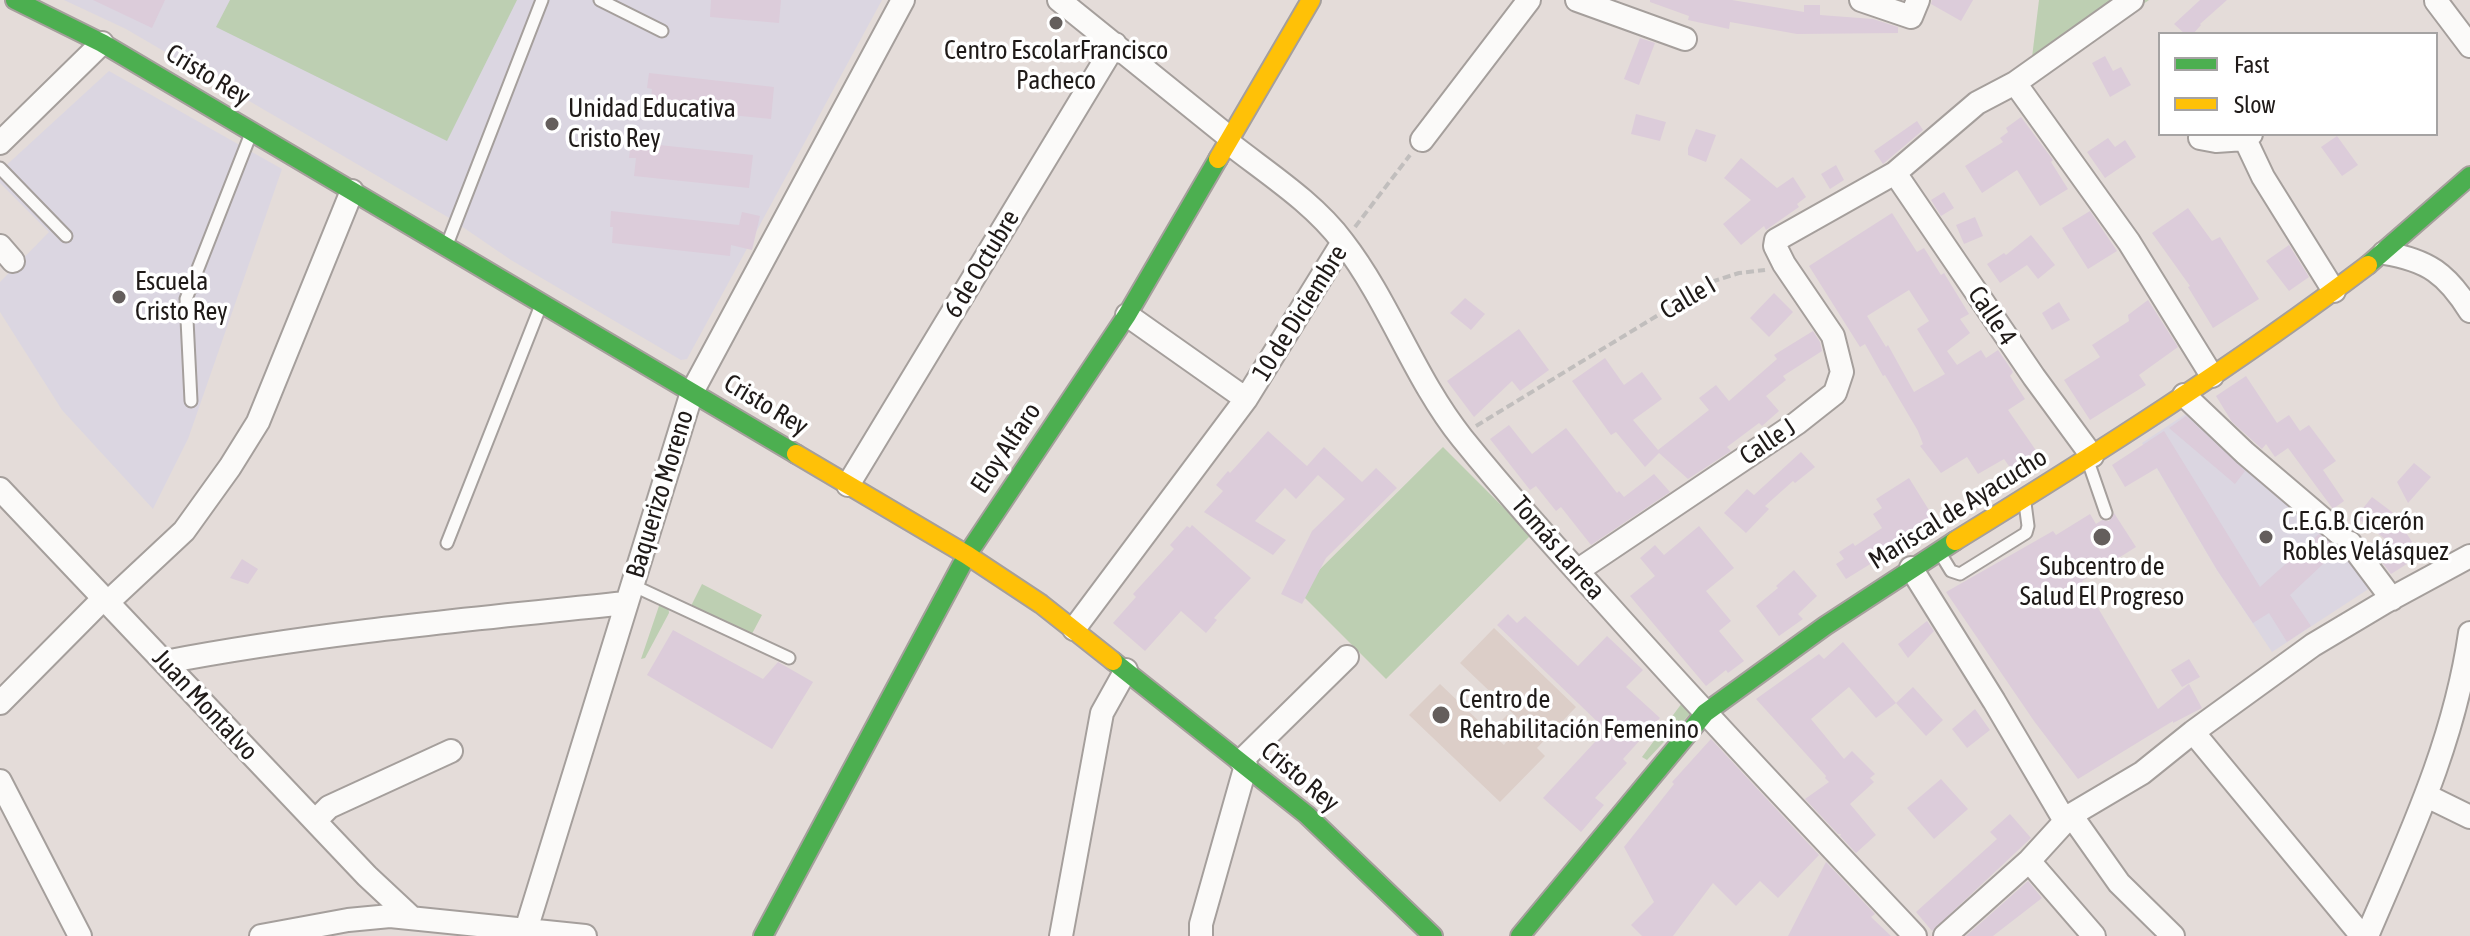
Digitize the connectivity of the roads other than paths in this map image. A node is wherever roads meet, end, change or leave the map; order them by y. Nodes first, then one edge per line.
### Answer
1 (15, 0) edge
2 (542, 0) edge
3 (600, 0) edge
4 (903, 0) edge
5 (1059, 0) edge
6 (1311, 0) edge
7 (1529, 0) edge
8 (1577, 0) edge
9 (1861, 0) edge
10 (2132, 0) edge
11 (2436, 1) edge
12 (1914, 8) edge
13 (662, 31) dead end
14 (1685, 39) dead end
15 (102, 43) junction
16 (1115, 44) junction
17 (2470, 46) edge
18 (2015, 83) junction
19 (252, 132) junction
20 (2248, 136) edge
21 (2200, 138) dead end
22 (1230, 140) junction
23 (1422, 140) road end
24 (0, 143) edge
25 (0, 168) edge
26 (1895, 173) junction
27 (2470, 176) edge
28 (352, 191) junction
29 (66, 236) dead end
30 (1343, 242) junction
31 (446, 247) junction
32 (2384, 253) junction
33 (2334, 291) junction
34 (2467, 298) edge
35 (542, 303) junction
36 (1127, 315) junction
37 (2212, 376) junction
38 (692, 392) junction
39 (2184, 395) junction
40 (1246, 399) junction
41 (191, 401) dead end
42 (2090, 458) junction
43 (848, 485) junction
44 (0, 489) edge
45 (2024, 498) junction
46 (2106, 513) dead end
47 (447, 543) dead end
48 (1939, 551) junction
49 (967, 555) junction
50 (2470, 556) edge
51 (1911, 568) junction
52 (1577, 571) junction
53 (629, 594) junction
54 (106, 600) junction
55 (2388, 600) junction
56 (1074, 629) junction
57 (2470, 633) edge
58 (206, 654) junction
59 (1347, 657) dead end
60 (789, 658) dead end
61 (165, 662) junction
62 (1126, 670) junction
63 (182, 681) junction
64 (0, 703) edge
65 (1705, 713) junction
66 (2462, 720) edge
67 (2193, 732) junction
68 (451, 751) dead end
69 (1244, 763) junction
70 (0, 781) edge
71 (2427, 796) junction
72 (2071, 815) junction
73 (2470, 817) edge
74 (315, 821) junction
75 (2029, 861) junction
76 (395, 923) edge
77 (526, 930) junction
78 (1198, 932) edge
79 (80, 936) edge
80 (261, 936) edge
81 (585, 936) edge
82 (763, 936) edge
83 (1061, 936) edge
84 (1433, 936) edge
85 (1520, 936) edge
86 (1915, 936) edge
87 (1945, 936) edge
88 (2094, 936) edge
89 (2173, 936) edge
90 (2365, 936) edge

1 - 15 street, Cristo Rey
2 - 31 lane
3 - 13 lane
4 - 38 street, Baquerizo Moreno
5 - 16 street, Tomás Larrea
6 - 22 street, Eloy Alfaro
7 - 23 street
8 - 14 street
9 - 12 street
10 - 18 street
11 - 17 street
15 - 19 street, Cristo Rey
15 - 24 street
16 - 22 street, Tomás Larrea
16 - 43 street, 6 de Octubre
18 - 26 street
18 - 37 street
19 - 28 street, Cristo Rey
19 - 41 lane
20 - 21 street
20 - 33 street
22 - 30 street, Tomás Larrea
22 - 36 street, Eloy Alfaro
25 - 29 lane
26 - 42 street, Calle 4
26 - 52 street, Calle J
27 - 32 street, Mariscal de Ayacucho
28 - 31 street, Cristo Rey
28 - 54 street
30 - 40 street, 10 de Diciembre
30 - 52 street, Tomás Larrea
31 - 35 street, Cristo Rey
32 - 33 street, Mariscal de Ayacucho
32 - 34 street
33 - 37 street, Mariscal de Ayacucho
35 - 38 street, Cristo Rey
35 - 47 lane
36 - 40 street
36 - 49 street, Eloy Alfaro
37 - 39 street, Mariscal de Ayacucho
38 - 43 street, Cristo Rey
38 - 53 street, Baquerizo Moreno
39 - 42 street, Mariscal de Ayacucho
39 - 55 street
40 - 56 street, 10 de Diciembre
42 - 45 street, Mariscal de Ayacucho
42 - 46 lane
43 - 49 street, Cristo Rey
44 - 54 street, Juan Montalvo
45 - 48 street, Mariscal de Ayacucho
45 - 48 lane
48 - 51 street, Mariscal de Ayacucho
49 - 56 street, Cristo Rey
49 - 82 street, Eloy Alfaro
50 - 55 street
51 - 65 street, Mariscal de Ayacucho
51 - 72 street
52 - 65 street, Tomás Larrea
53 - 58 street
53 - 60 lane
53 - 77 street, Baquerizo Moreno
54 - 61 street, Juan Montalvo
54 - 64 street
55 - 67 street
56 - 62 street, Cristo Rey
57 - 66 street
58 - 61 street
58 - 63 lane
59 - 69 street
61 - 63 street, Juan Montalvo
62 - 69 street, Cristo Rey
62 - 83 street
63 - 74 street, Juan Montalvo
65 - 85 street, Mariscal de Ayacucho
65 - 86 street, Tomás Larrea
66 - 71 street
67 - 72 street
67 - 90 street
68 - 74 street
69 - 78 street
69 - 84 street, Cristo Rey
70 - 79 street
71 - 73 street
71 - 90 street
72 - 75 street
72 - 89 street
74 - 76 street, Juan Montalvo
75 - 87 street
75 - 88 street
76 - 77 street
76 - 80 street
77 - 81 street

